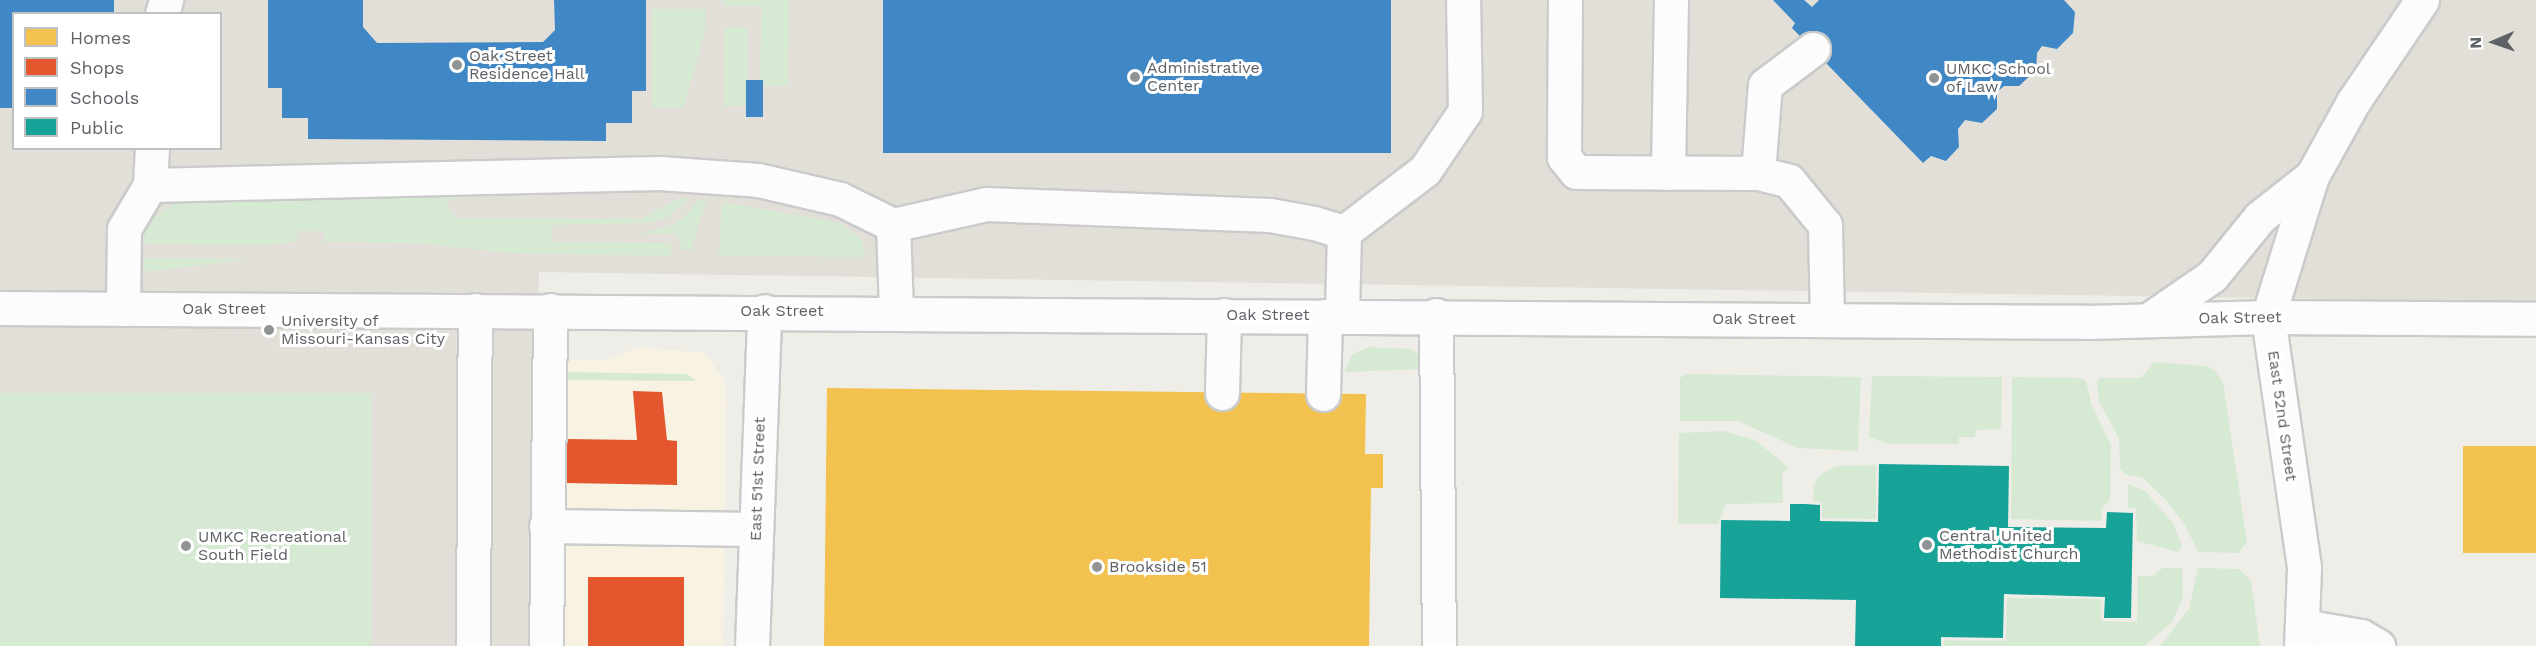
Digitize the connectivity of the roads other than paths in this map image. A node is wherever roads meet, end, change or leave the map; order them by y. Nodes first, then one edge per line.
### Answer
1 (1462, 0) edge
2 (1565, 0) edge
3 (1671, 0) edge
4 (2422, 0) edge
5 (1813, 49) dead end
6 (152, 150) edge
7 (1668, 173) junction
8 (1758, 173) junction
9 (2312, 176) junction
10 (150, 185) junction
11 (893, 225) junction
12 (1344, 232) junction
13 (0, 308) edge
14 (123, 309) junction
15 (475, 310) junction
16 (550, 310) junction
17 (764, 311) junction
18 (896, 312) junction
19 (1224, 315) junction
20 (1436, 315) junction
21 (1333, 316) junction
22 (2268, 317) junction
23 (2536, 319) edge
24 (1827, 320) junction
25 (2148, 320) junction
26 (1222, 393) dead end
27 (1323, 394) dead end
28 (546, 526) junction
29 (756, 529) junction
30 (2302, 636) edge
31 (473, 646) edge
32 (546, 646) edge
33 (752, 646) edge
34 (1439, 646) edge
35 (2378, 646) edge

1 - 12 street
2 - 7 street
3 - 7 street
4 - 9 street, East 52nd Street
5 - 8 street
6 - 10 street
7 - 8 street
8 - 24 street
9 - 22 street, East 52nd Street
9 - 25 street, East 52nd Street
10 - 11 street
10 - 14 street
11 - 12 street
11 - 18 street
12 - 21 street
13 - 14 street, Oak Street
14 - 15 street, Oak Street
15 - 16 street, Oak Street
15 - 31 street
16 - 17 street, Oak Street
16 - 28 street
17 - 18 street, Oak Street
17 - 29 street, East 51st Street
18 - 19 street, Oak Street
19 - 21 street, Oak Street
19 - 26 street
20 - 21 street, Oak Street
20 - 24 street, Oak Street
20 - 34 street
21 - 27 street
22 - 23 street, Oak Street
22 - 25 street, Oak Street
22 - 30 street, East 52nd Street
24 - 25 street, Oak Street
28 - 29 street
28 - 32 street
29 - 33 street, East 51st Street
30 - 35 street, East 52nd Street

